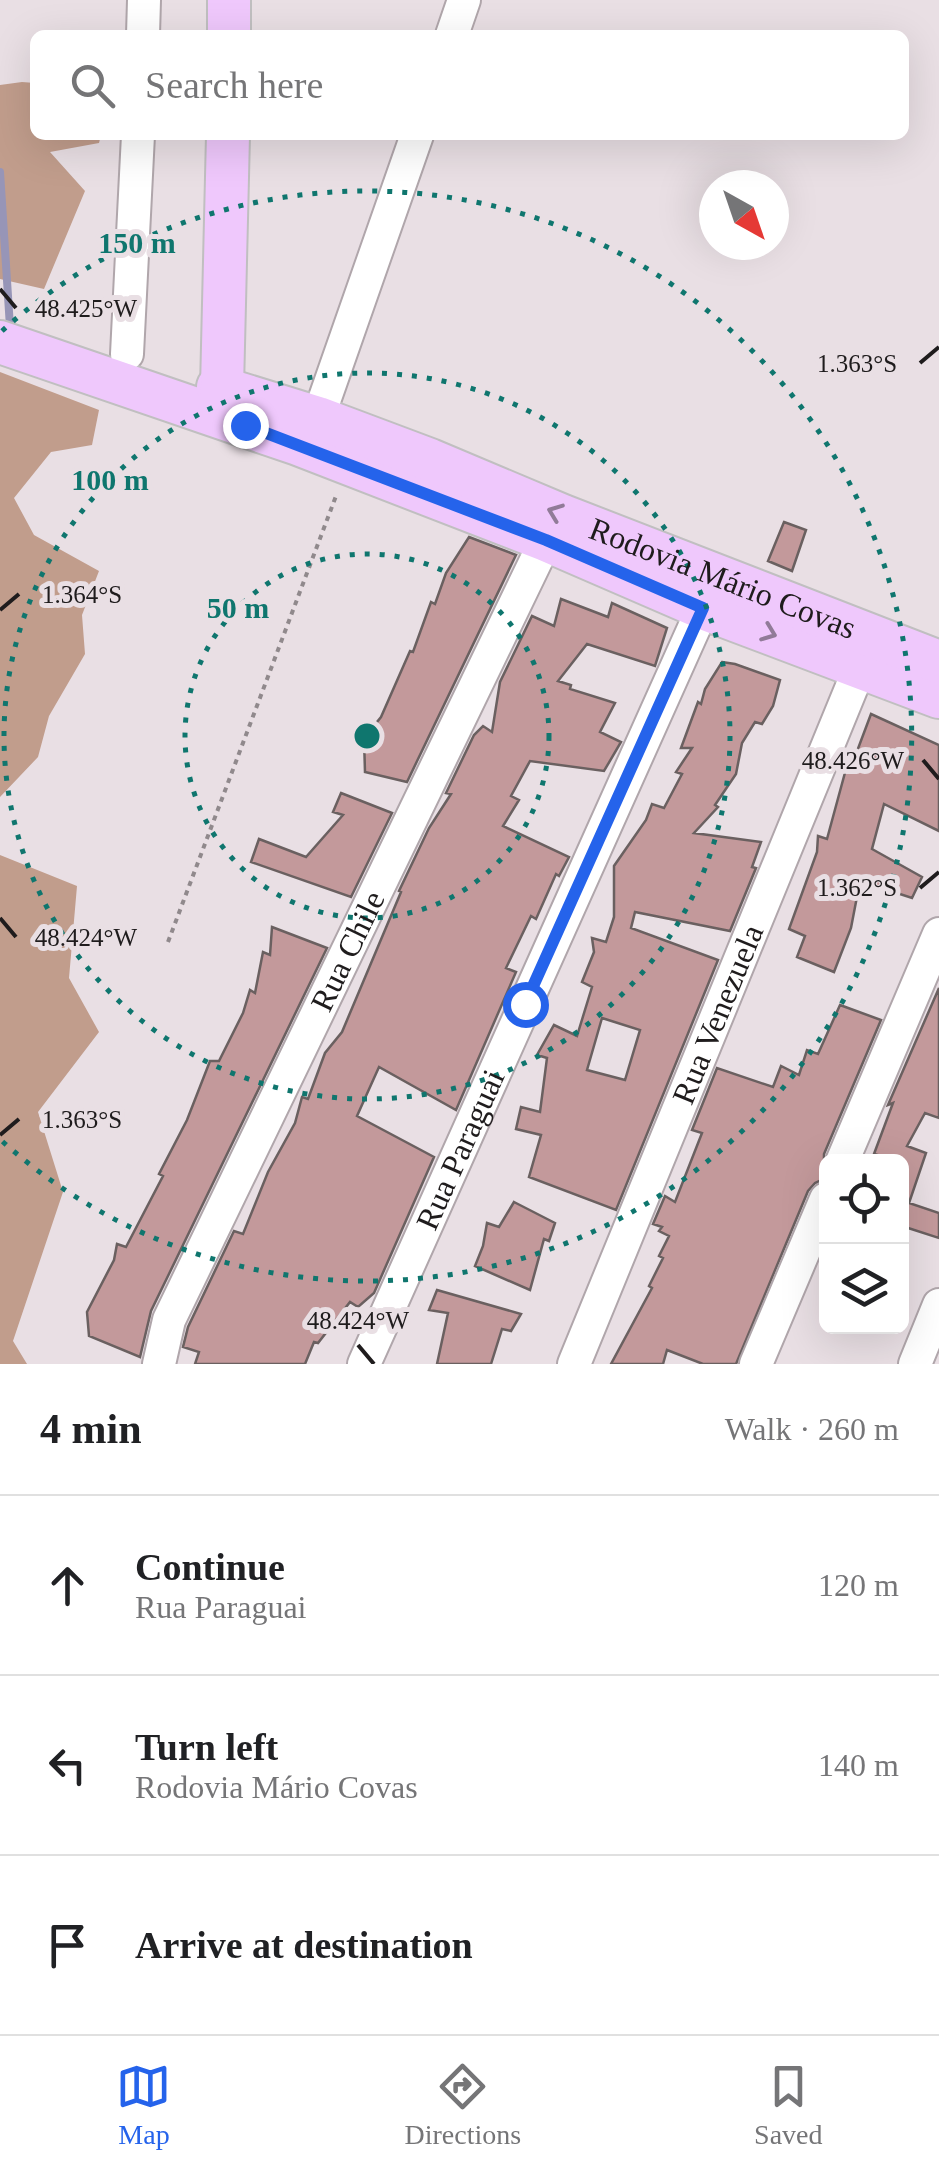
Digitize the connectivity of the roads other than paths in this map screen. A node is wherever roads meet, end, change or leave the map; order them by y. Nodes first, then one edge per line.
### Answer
1 (144, 0) edge
2 (229, 0) edge
3 (464, 0) edge
4 (143, 30) edge
5 (229, 30) edge
6 (454, 30) edge
7 (138, 140) edge
8 (228, 140) edge
9 (415, 140) edge
10 (13, 332) edge
11 (128, 354) junction
12 (220, 402) junction
13 (318, 418) junction
14 (546, 540) junction
15 (703, 608) junction
16 (939, 662) edge
17 (860, 667) junction
18 (939, 697) edge
19 (939, 934) edge
20 (845, 1154) edge
21 (819, 1216) edge
22 (939, 1305) edge
23 (160, 1364) edge
24 (364, 1364) edge
25 (574, 1364) edge
26 (756, 1364) edge
27 (915, 1364) edge

1 - 4 street
2 - 5 main road
3 - 6 street
7 - 11 street
8 - 12 main road
9 - 13 street
10 - 11 main road, Rodovia Mário Covas
10 - 12 main road, Rodovia Mário Covas
11 - 12 main road, Rodovia Mário Covas
12 - 13 main road, Rodovia Mário Covas
12 - 14 main road, Rodovia Mário Covas
16 -> 13 main road, Rodovia Mário Covas
14 - 15 main road, Rodovia Mário Covas
14 - 23 street, Rua Chile
15 -> 17 main road, Rodovia Mário Covas
15 - 24 street, Rua Paraguai
17 - 18 main road, Rodovia Mário Covas
17 - 25 street, Rua Venezuela
19 - 20 street
21 - 26 street
22 - 27 street

